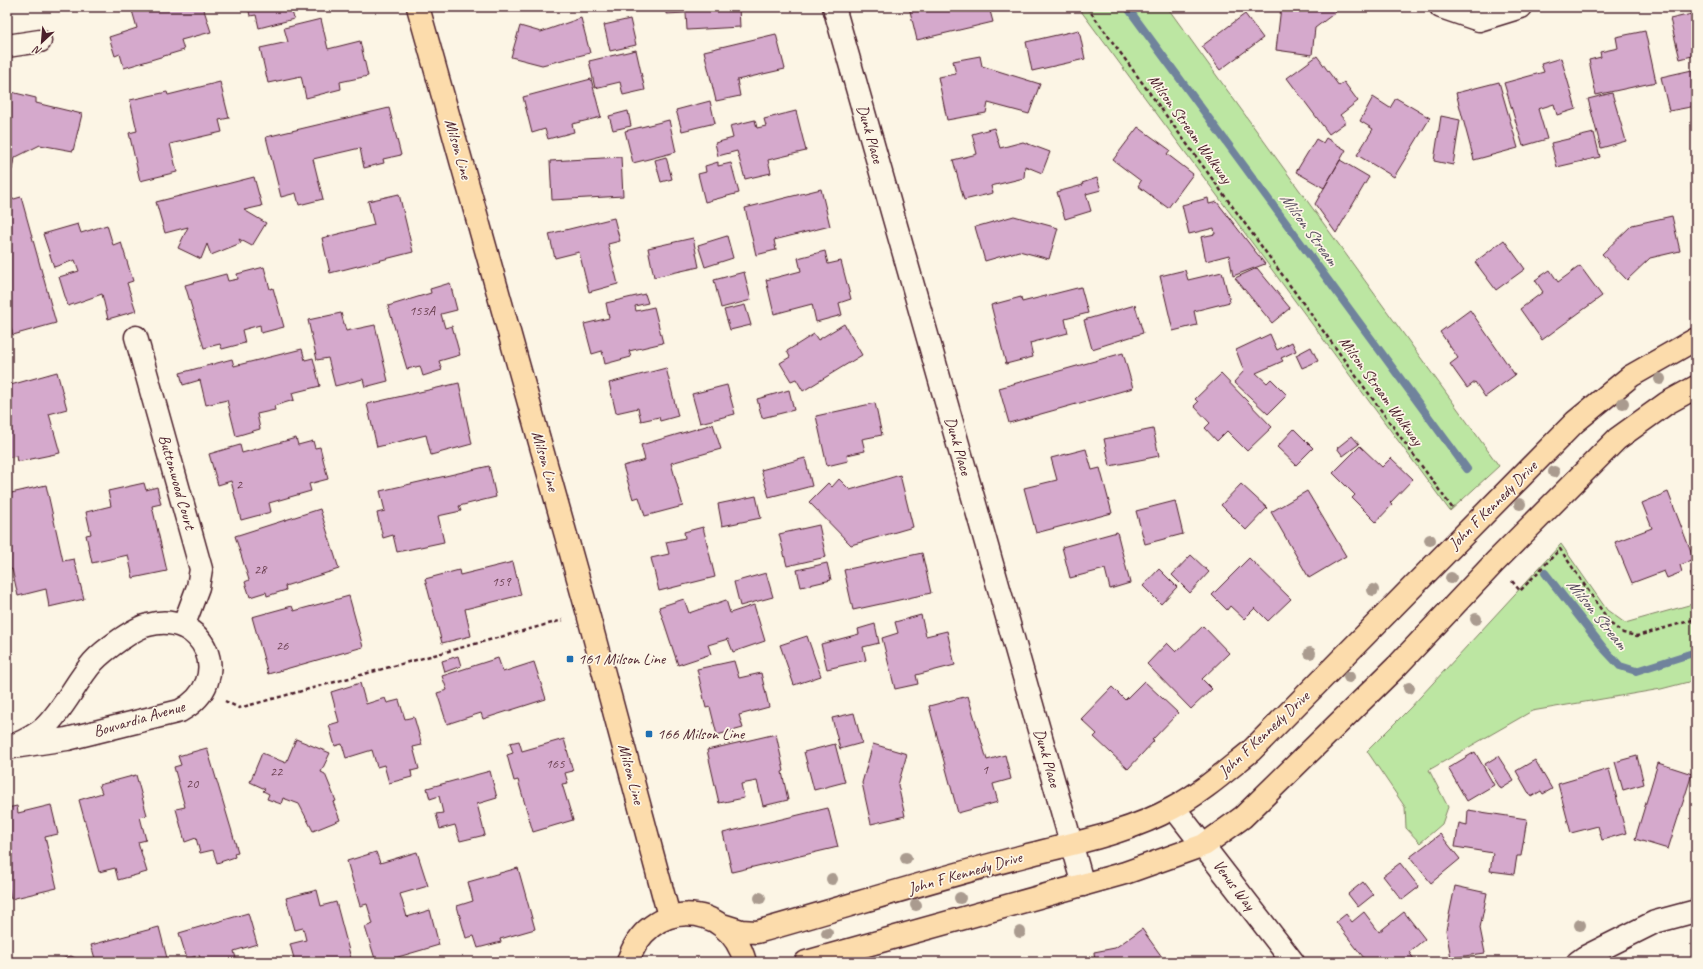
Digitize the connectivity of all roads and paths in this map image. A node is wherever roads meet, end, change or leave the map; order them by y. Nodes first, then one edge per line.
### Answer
1 (418, 7) edge
2 (834, 7) edge
3 (1087, 7) edge
4 (1441, 7) edge
5 (1521, 7) edge
6 (40, 41) dead end
7 (7, 46) edge
8 (136, 337) dead end
9 (1696, 339) edge
10 (1696, 386) edge
11 (1468, 530) junction
12 (1495, 562) junction
13 (588, 614) junction
14 (1696, 619) edge
15 (183, 627) junction
16 (203, 690) junction
17 (10, 747) edge
18 (1174, 808) junction
19 (1072, 845) junction
20 (1204, 845) junction
21 (1083, 885) junction
22 (1696, 911) edge
23 (669, 916) junction
24 (722, 925) junction
25 (626, 958) edge
26 (745, 962) edge
27 (806, 962) edge
28 (1293, 962) edge
29 (1578, 962) edge

1 - 13 main road, Milson Line
2 - 19 street, Dunk Place
3 - 11 path, Milson Stream Walkway
4 - 5 street
6 - 7 street
8 - 15 street, Buttonwood Court
9 - 11 main road, John F Kennedy Drive
10 - 12 main road
11 - 18 main road, John F Kennedy Drive
12 - 14 path
12 - 20 main road
13 - 16 path
13 - 23 main road, Milson Line
15 - 16 street, Bouvardia Avenue
15 - 17 street, Bouvardia Avenue
16 - 17 street, Bouvardia Avenue
18 - 19 main road, John F Kennedy Drive
18 - 20 street, Venus Way
19 - 21 street, Dunk Place
19 - 24 main road, John F Kennedy Drive
20 - 21 main road
20 - 28 street, Venus Way
21 - 27 main road
22 - 29 street
23 - 24 main road
23 - 25 main road
24 - 26 main road

